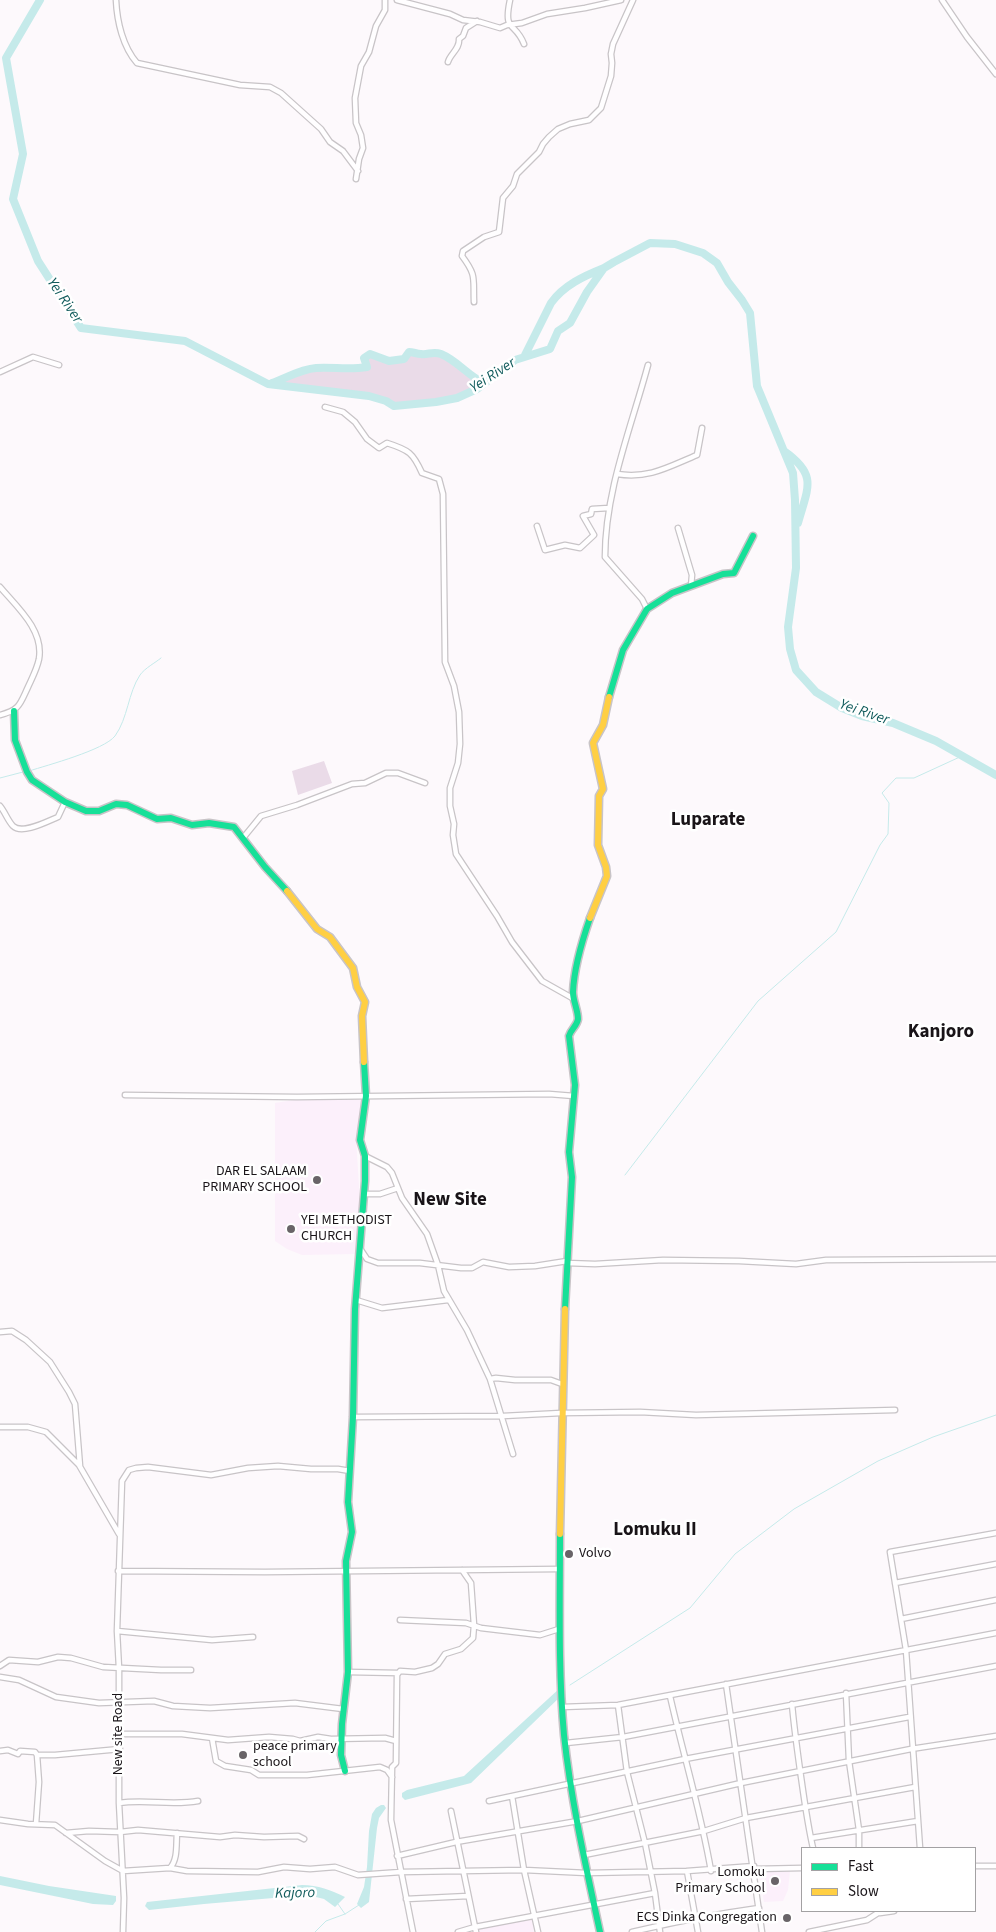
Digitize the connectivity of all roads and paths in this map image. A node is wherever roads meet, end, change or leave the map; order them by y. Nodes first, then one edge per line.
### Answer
1 (116, 0) edge
2 (385, 0) edge
3 (397, 0) edge
4 (510, 0) edge
5 (621, 0) edge
6 (633, 0) edge
7 (942, 0) edge
8 (476, 22) junction
9 (509, 24) junction
10 (524, 44) dead end
11 (448, 62) dead end
12 (996, 74) edge
13 (358, 171) junction
14 (356, 178) dead end
15 (474, 302) dead end
16 (60, 365) dead end
17 (648, 365) dead end
18 (0, 372) edge
19 (325, 407) dead end
20 (702, 428) dead end
21 (617, 474) junction
22 (609, 508) junction
23 (537, 526) dead end
24 (678, 528) dead end
25 (753, 536) dead end
26 (691, 586) junction
27 (0, 587) edge
28 (647, 609) junction
29 (14, 711) junction
30 (0, 715) edge
31 (425, 783) dead end
32 (65, 802) junction
33 (0, 806) edge
34 (243, 838) junction
35 (574, 999) junction
36 (125, 1096) dead end
37 (366, 1096) junction
38 (574, 1096) junction
39 (364, 1156) junction
40 (398, 1188) junction
41 (364, 1194) junction
42 (361, 1250) junction
43 (996, 1259) edge
44 (567, 1262) junction
45 (438, 1265) junction
46 (356, 1300) junction
47 (448, 1300) junction
48 (0, 1332) edge
49 (490, 1379) junction
50 (562, 1384) junction
51 (896, 1410) dead end
52 (561, 1413) junction
53 (502, 1416) junction
54 (353, 1417) junction
55 (0, 1427) edge
56 (513, 1454) dead end
57 (80, 1467) junction
58 (350, 1471) junction
59 (996, 1533) edge
60 (119, 1535) junction
61 (996, 1564) edge
62 (560, 1569) junction
63 (462, 1570) junction
64 (118, 1571) junction
65 (348, 1571) junction
66 (896, 1583) junction
67 (996, 1600) edge
68 (901, 1618) junction
69 (400, 1620) dead end
70 (474, 1625) junction
71 (559, 1629) junction
72 (117, 1631) junction
73 (996, 1633) edge
74 (252, 1637) dead end
75 (906, 1650) junction
76 (0, 1666) edge
77 (996, 1666) edge
78 (119, 1668) junction
79 (191, 1670) dead end
80 (348, 1672) junction
81 (398, 1673) junction
82 (0, 1677) edge
83 (908, 1682) junction
84 (726, 1684) junction
85 (846, 1693) junction
86 (670, 1696) junction
87 (120, 1703) junction
88 (792, 1704) junction
89 (618, 1705) junction
90 (562, 1707) junction
91 (343, 1708) junction
92 (731, 1716) junction
93 (909, 1717) junction
94 (677, 1727) junction
95 (847, 1728) junction
96 (120, 1734) junction
97 (996, 1736) edge
98 (623, 1737) junction
99 (212, 1738) junction
100 (342, 1738) junction
101 (795, 1739) junction
102 (396, 1740) junction
103 (566, 1743) junction
104 (120, 1749) junction
105 (911, 1749) junction
106 (736, 1750) junction
107 (0, 1751) edge
108 (37, 1755) junction
109 (685, 1759) junction
110 (849, 1761) junction
111 (345, 1771) junction
112 (801, 1771) junction
113 (627, 1772) junction
114 (392, 1777) junction
115 (572, 1782) junction
116 (741, 1783) junction
117 (915, 1787) junction
118 (693, 1793) junction
119 (512, 1796) junction
120 (855, 1799) junction
121 (198, 1801) dead end
122 (489, 1801) dead end
123 (119, 1802) junction
124 (804, 1808) junction
125 (635, 1809) junction
126 (451, 1811) dead end
127 (746, 1818) junction
128 (0, 1820) edge
129 (578, 1821) junction
130 (918, 1822) junction
131 (36, 1824) junction
132 (859, 1830) junction
133 (519, 1831) junction
134 (704, 1831) junction
135 (120, 1832) junction
136 (66, 1833) junction
137 (177, 1833) junction
138 (811, 1838) junction
139 (304, 1839) dead end
140 (456, 1842) junction
141 (645, 1843) junction
142 (813, 1847) edge
143 (859, 1847) edge
144 (920, 1847) edge
145 (584, 1855) junction
146 (397, 1856) junction
147 (976, 1866) edge
148 (996, 1866) edge
149 (754, 1867) junction
150 (170, 1868) junction
151 (801, 1868) edge
152 (524, 1870) junction
153 (123, 1871) junction
154 (463, 1871) junction
155 (650, 1871) junction
156 (687, 1871) junction
157 (711, 1871) junction
158 (400, 1872) junction
159 (587, 1873) junction
160 (655, 1893) junction
161 (468, 1896) junction
162 (406, 1899) junction
163 (594, 1905) junction
164 (759, 1908) junction
165 (881, 1912) edge
166 (535, 1916) junction
167 (695, 1917) junction
168 (475, 1930) edge
169 (659, 1930) edge
170 (823, 1930) edge
171 (123, 1932) edge
172 (413, 1932) edge
173 (458, 1932) edge
174 (538, 1932) edge
175 (600, 1932) edge
176 (632, 1932) edge
177 (698, 1932) edge
178 (762, 1932) edge
179 (808, 1932) edge

1 - 13 street
2 - 13 street
3 - 8 street
4 - 9 street
5 - 9 street
6 - 15 street
7 - 12 street
8 - 9 street
8 - 11 street
9 - 10 street
13 - 14 street
16 - 18 street
17 - 21 street
19 - 35 street
20 - 21 street
21 - 22 street
22 - 23 street
22 - 28 street
24 - 26 street
25 - 26 street
26 - 28 street
27 - 29 street
28 - 35 street
29 - 30 street
29 - 32 street
31 - 34 street
32 - 33 street
32 - 34 street
34 - 37 street
35 - 38 street
36 - 37 street
37 - 38 street
37 - 39 street
38 - 44 street
39 - 40 street
39 - 41 street
40 - 41 street
40 - 45 street
41 - 42 street
42 - 45 street
42 - 46 street
43 - 44 street
44 - 45 street
44 - 50 street
45 - 47 street
46 - 47 street
46 - 54 street
47 - 49 street
48 - 57 street
49 - 50 street
49 - 53 street
50 - 52 street
51 - 52 street
52 - 53 street
52 - 62 street
53 - 54 street
53 - 56 street
54 - 58 street
55 - 57 street
57 - 60 street
58 - 60 street, New site Road
58 - 65 street
59 - 66 street
60 - 64 street, New site Road
61 - 66 street
62 - 63 street
62 - 71 street
63 - 65 street
63 - 70 street
64 - 65 street
64 - 72 street, New site Road
65 - 80 street
66 - 68 street
67 - 68 street
68 - 75 street
69 - 70 street
70 - 71 street
70 - 81 street
71 - 90 street
72 - 74 street
72 - 78 street, New site Road
73 - 75 street
75 - 83 street
75 - 84 street
76 - 78 street
77 - 83 street
78 - 79 street
78 - 87 street, New site Road
80 - 81 street
80 - 91 street
81 - 102 street
82 - 87 street
83 - 85 street
83 - 93 street
84 - 86 street
84 - 92 street
85 - 88 street
85 - 95 street
86 - 89 street
86 - 94 street
87 - 91 street
87 - 96 street, New site Road
88 - 92 street
88 - 101 street
89 - 90 street
89 - 98 street
90 - 103 street
91 - 100 street
92 - 94 street
92 - 106 street
93 - 95 street
93 - 105 street
94 - 98 street
94 - 109 street
95 - 101 street
95 - 110 street
96 - 99 street
96 - 104 street, New site Road
97 - 105 street
98 - 103 street
98 - 113 street
99 - 100 street
99 - 111 street
100 - 102 street
100 - 111 street
101 - 106 street
101 - 112 street
102 - 114 street
103 - 115 street
104 - 108 street
104 - 123 street, New site Road
105 - 110 street
105 - 117 street
106 - 109 street
106 - 116 street
107 - 108 street
108 - 131 street
109 - 113 street
109 - 118 street
110 - 112 street
110 - 120 street
111 - 114 street
112 - 116 street
112 - 124 street
113 - 115 street
113 - 125 street
114 - 146 street
115 - 119 street
115 - 129 street
116 - 118 street
116 - 127 street
117 - 120 street
117 - 130 street
118 - 125 street
118 - 134 street
119 - 122 street
119 - 133 street
120 - 124 street
120 - 132 street
121 - 123 street
123 - 135 street, New site Road
124 - 127 street
124 - 138 street
125 - 129 street
125 - 141 street
126 - 140 street
127 - 134 street
127 - 149 street
128 - 131 street
129 - 133 street
129 - 145 street
130 - 132 street
130 - 144 street
131 - 136 street
132 - 138 street
132 - 143 street
133 - 140 street
133 - 152 street
134 - 141 street
134 - 157 street
135 - 136 street
135 - 137 street
135 - 153 street, New site Road
136 - 153 street
137 - 139 street
137 - 150 street
138 - 142 street
140 - 146 street
140 - 154 street
141 - 145 street
141 - 155 street
145 - 159 street
146 - 158 street
147 - 148 street
149 - 151 street
149 - 157 street
149 - 164 street
150 - 153 street
150 - 158 street
152 - 154 street
152 - 159 street
152 - 166 street
153 - 171 street, New site Road
154 - 158 street
154 - 161 street
155 - 156 street
155 - 159 street
155 - 160 street
156 - 157 street
156 - 167 street
158 - 162 street
159 - 163 street
160 - 163 street
160 - 169 street
161 - 162 street
161 - 168 street
162 - 172 street
163 - 166 street
163 - 175 street
164 - 167 street
164 - 178 street
165 - 170 street
166 - 168 street
166 - 174 street
167 - 169 street
167 - 177 street
168 - 173 street
169 - 176 street
170 - 179 street

